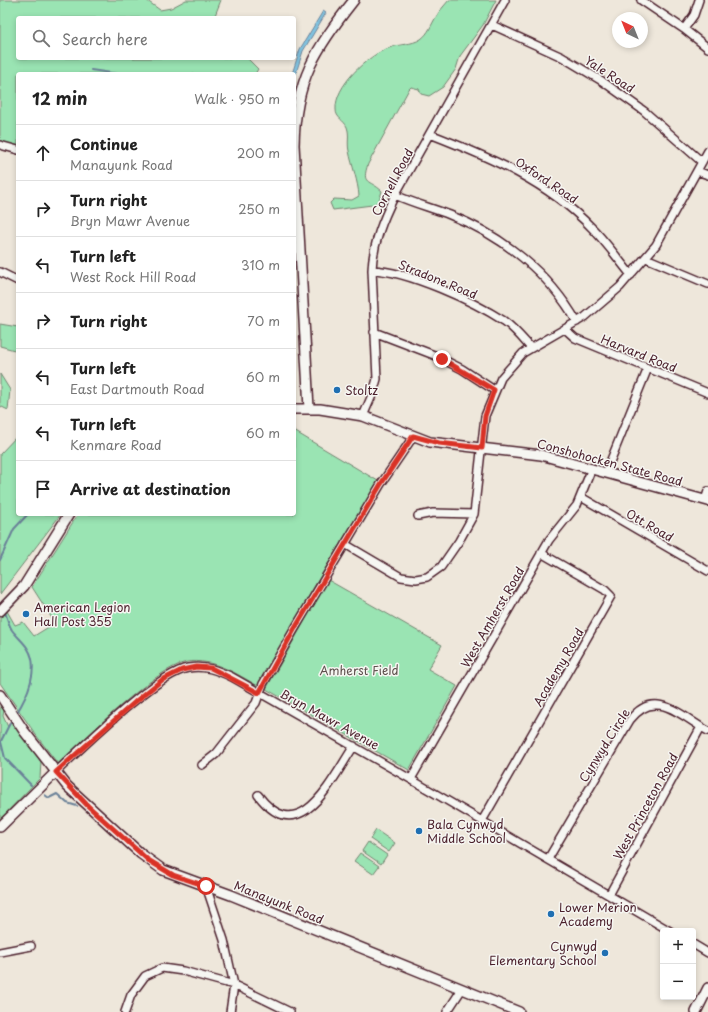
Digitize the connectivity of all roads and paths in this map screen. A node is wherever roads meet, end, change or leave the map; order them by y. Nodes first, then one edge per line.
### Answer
1 (354, 0) edge
2 (505, 0) edge
3 (641, 0) edge
4 (699, 0) edge
5 (492, 25) junction
6 (684, 29) junction
7 (708, 48) edge
8 (296, 120) edge
9 (430, 134) junction
10 (0, 145) edge
11 (16, 149) edge
12 (708, 151) edge
13 (702, 162) junction
14 (697, 171) junction
15 (708, 175) edge
16 (296, 180) edge
17 (395, 195) junction
18 (646, 258) junction
19 (372, 270) junction
20 (0, 272) edge
21 (631, 275) junction
22 (16, 280) edge
23 (708, 284) edge
24 (577, 322) junction
25 (565, 329) junction
26 (374, 332) junction
27 (530, 347) junction
28 (648, 368) junction
29 (494, 390) junction
30 (708, 393) edge
31 (309, 408) junction
32 (296, 409) edge
33 (363, 416) junction
34 (413, 436) junction
35 (482, 448) junction
36 (592, 468) junction
37 (606, 472) junction
38 (707, 497) edge
39 (581, 498) junction
40 (474, 514) junction
41 (68, 516) edge
42 (418, 516) dead end
43 (345, 544) junction
44 (541, 553) junction
45 (708, 571) edge
46 (2, 609) edge
47 (259, 693) junction
48 (0, 695) edge
49 (700, 727) junction
50 (708, 731) edge
51 (354, 746) junction
52 (202, 765) dead end
53 (56, 772) junction
54 (411, 779) junction
55 (258, 795) dead end
56 (482, 821) junction
57 (0, 827) edge
58 (548, 859) junction
59 (206, 886) junction
60 (609, 895) junction
61 (665, 928) edge
62 (31, 946) dead end
63 (696, 946) edge
64 (0, 952) edge
65 (708, 953) edge
66 (234, 985) junction
67 (708, 988) edge
68 (462, 989) junction
69 (125, 1012) edge
70 (230, 1012) edge
71 (290, 1012) edge
72 (447, 1012) edge
73 (519, 1012) edge
74 (696, 1012) edge

1 - 8 main road
2 - 5 street, Cornell Road
3 - 6 street
4 - 6 street
5 - 9 street, Cornell Road
5 - 13 street, Yale Road
6 - 7 street
9 - 17 street, Cornell Road
9 - 21 street, Oxford Road
10 - 11 street
12 - 13 street
13 - 14 street
14 - 15 street
14 - 18 street
16 - 31 main road
17 - 19 street, Cornell Road
17 - 24 street
18 - 21 street
18 - 23 street
19 - 26 street, Cornell Road
19 - 27 street, Stradone Road
20 - 22 street
21 - 24 street
24 - 25 street
25 - 27 street
25 - 28 street, Harvard Road
26 - 29 street
26 - 33 street, Cornell Road
27 - 29 street
28 - 30 street, Harvard Road
28 - 37 street
29 - 35 street
31 - 32 main road, Conshohocken State Road
31 - 33 main road, Conshohocken State Road
33 - 34 main road, Conshohocken State Road
34 - 35 main road, Conshohocken State Road
34 - 43 street
35 - 36 main road, Conshohocken State Road
35 - 40 street
36 - 37 main road, Conshohocken State Road
36 - 39 street, West Amherst Road
37 - 38 main road, Conshohocken State Road
39 - 44 street, West Amherst Road
39 - 45 street, Ott Road
40 - 42 street
40 - 43 street
41 - 46 main road
43 - 47 street
44 - 54 street, West Amherst Road
44 - 56 street, Academy Road
47 - 51 street, Bryn Mawr Avenue
47 - 52 street
47 - 53 street, Bryn Mawr Avenue
48 - 53 main road, Manayunk Road
49 - 50 street, Cynwyd Circle
49 - 58 street, Cynwyd Circle
49 - 60 street, West Princeton Road
51 - 54 street, Bryn Mawr Avenue
51 - 55 street
53 - 57 main road, Bryn Mawr Avenue
53 - 59 main road, Manayunk Road
54 - 56 street, Bryn Mawr Avenue
56 - 58 street, Bryn Mawr Avenue
58 - 60 street, Bryn Mawr Avenue
59 - 66 street
59 - 68 main road, Manayunk Road
60 - 61 street, Bryn Mawr Avenue
62 - 64 street
63 - 65 street
66 - 69 street
66 - 70 street
66 - 71 street
67 - 74 main road
68 - 72 street
68 - 73 main road, Manayunk Road

